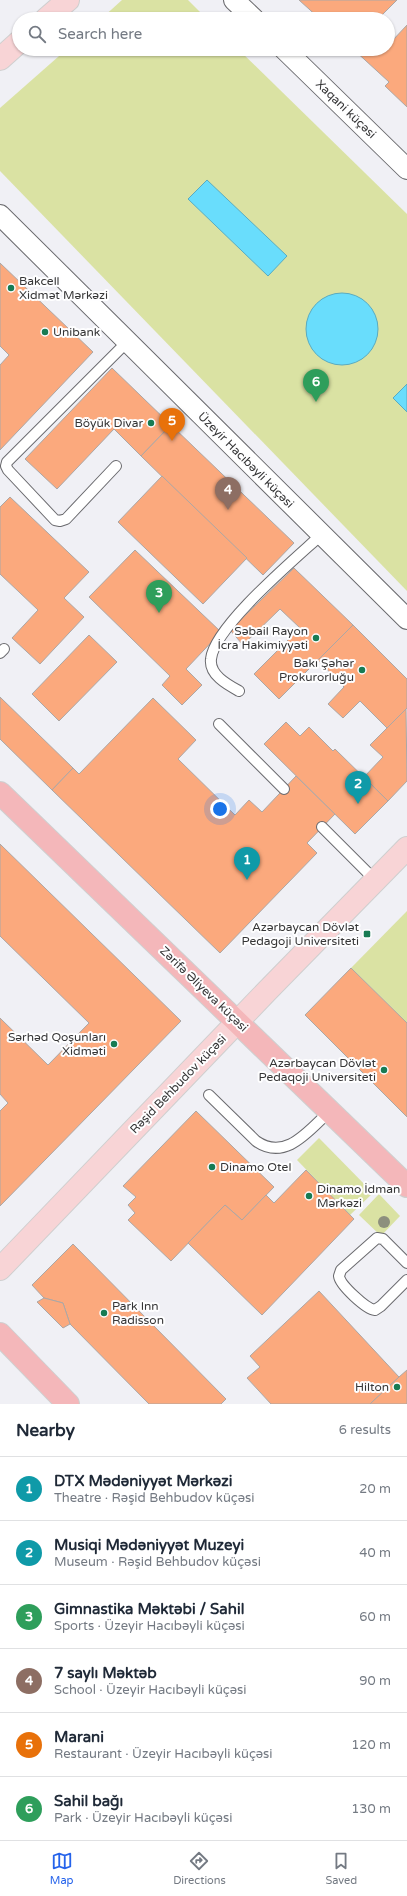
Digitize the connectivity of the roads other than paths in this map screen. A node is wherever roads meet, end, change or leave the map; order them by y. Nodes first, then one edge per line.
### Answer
1 (68, 0) edge
2 (234, 0) edge
3 (54, 12) edge
4 (247, 12) edge
5 (12, 48) edge
6 (291, 56) edge
7 (0, 59) edge
8 (407, 169) edge
9 (0, 215) edge
10 (128, 341) junction
11 (116, 466) dead end
12 (321, 535) junction
13 (407, 619) edge
14 (239, 691) dead end
15 (220, 724) dead end
16 (284, 789) dead end
17 (2, 798) edge
18 (322, 827) dead end
19 (407, 848) edge
20 (375, 880) junction
21 (238, 1022) junction
22 (209, 1095) dead end
23 (330, 1110) junction
24 (407, 1186) edge
25 (407, 1263) edge
26 (0, 1269) edge
27 (407, 1280) edge
28 (0, 1334) edge
29 (68, 1404) edge

1 - 3 main road
2 - 4 street
5 - 7 main road
6 - 8 street, Xaqani küçəsi
9 - 10 street, Üzeyir Hacıbəyli küçəsi
10 - 11 lane
10 - 12 street, Üzeyir Hacıbəyli küçəsi
12 - 13 street, Üzeyir Hacıbəyli küçəsi
12 - 14 lane
15 - 16 lane
17 - 21 highway, Zərifə Əliyeva küçəsi
18 - 20 lane
19 - 20 main road, Rəşid Behbudov küçəsi
20 - 21 main road, Rəşid Behbudov küçəsi
21 - 23 highway, Zərifə Əliyeva küçəsi
21 - 26 main road, Rəşid Behbudov küçəsi
22 - 23 lane
23 - 24 highway, Zərifə Əliyeva küçəsi
25 - 27 lane
28 - 29 highway

